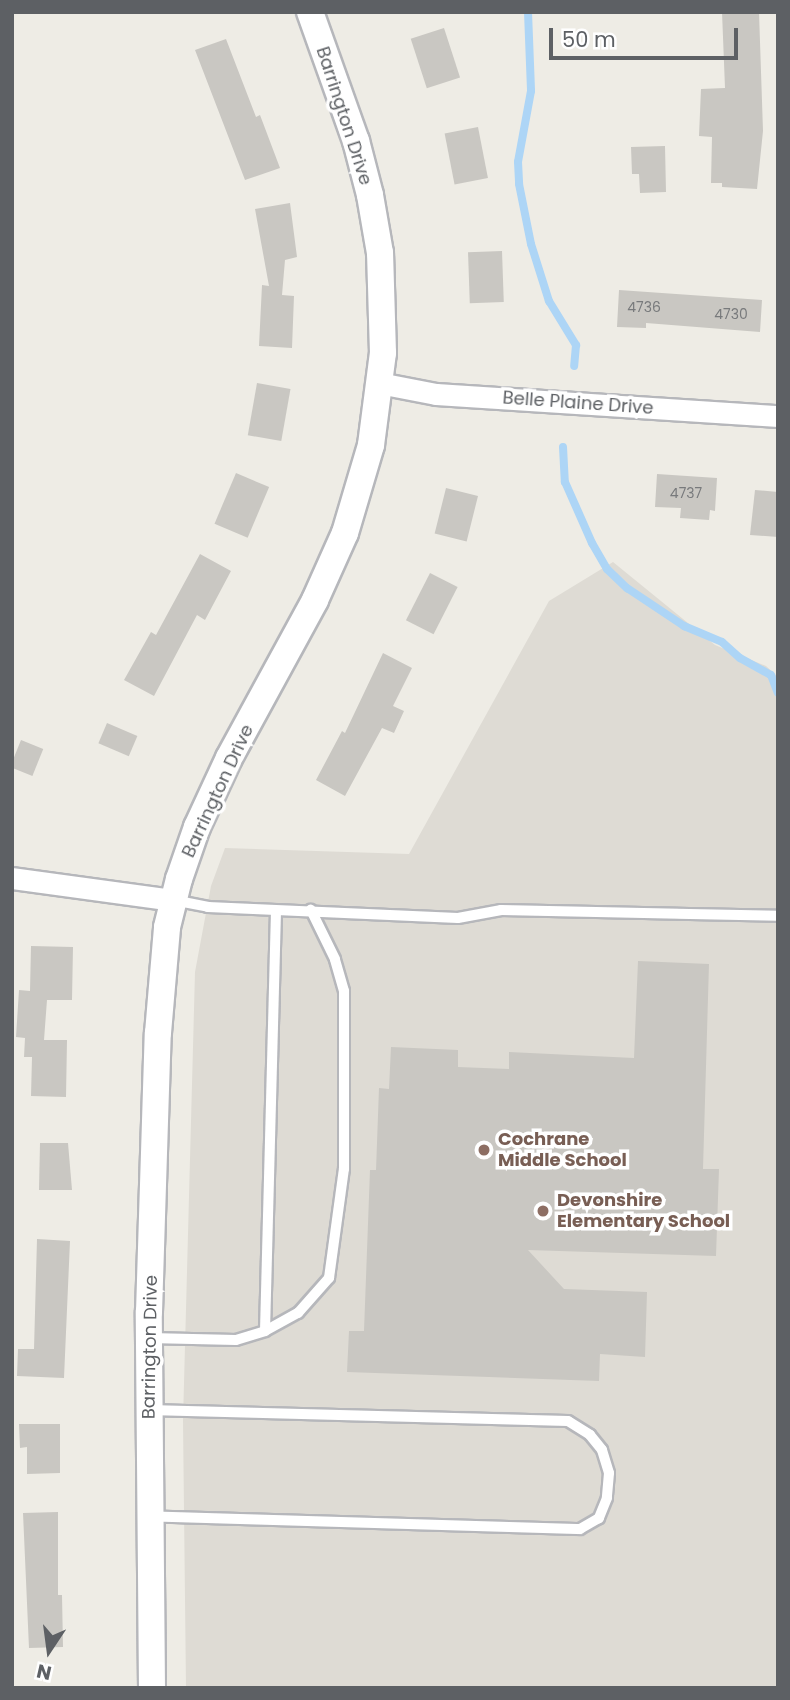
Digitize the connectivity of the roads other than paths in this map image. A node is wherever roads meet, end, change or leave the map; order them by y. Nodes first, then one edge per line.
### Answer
1 (310, 12) edge
2 (379, 383) junction
3 (778, 415) edge
4 (12, 878) edge
5 (173, 900) junction
6 (311, 910) junction
7 (276, 911) junction
8 (778, 916) edge
9 (265, 1331) junction
10 (149, 1338) junction
11 (149, 1410) junction
12 (149, 1516) junction
13 (152, 1688) edge

1 - 2 street, Barrington Drive
2 - 3 street, Belle Plaine Drive
2 - 5 street, Barrington Drive
4 - 5 street
5 - 7 lane
5 - 10 street, Barrington Drive
6 - 7 lane
6 - 8 lane
6 - 9 lane
7 - 9 lane
9 - 10 lane
10 - 11 street, Barrington Drive
11 - 12 street, Barrington Drive
11 - 12 lane
12 - 13 street, Barrington Drive

